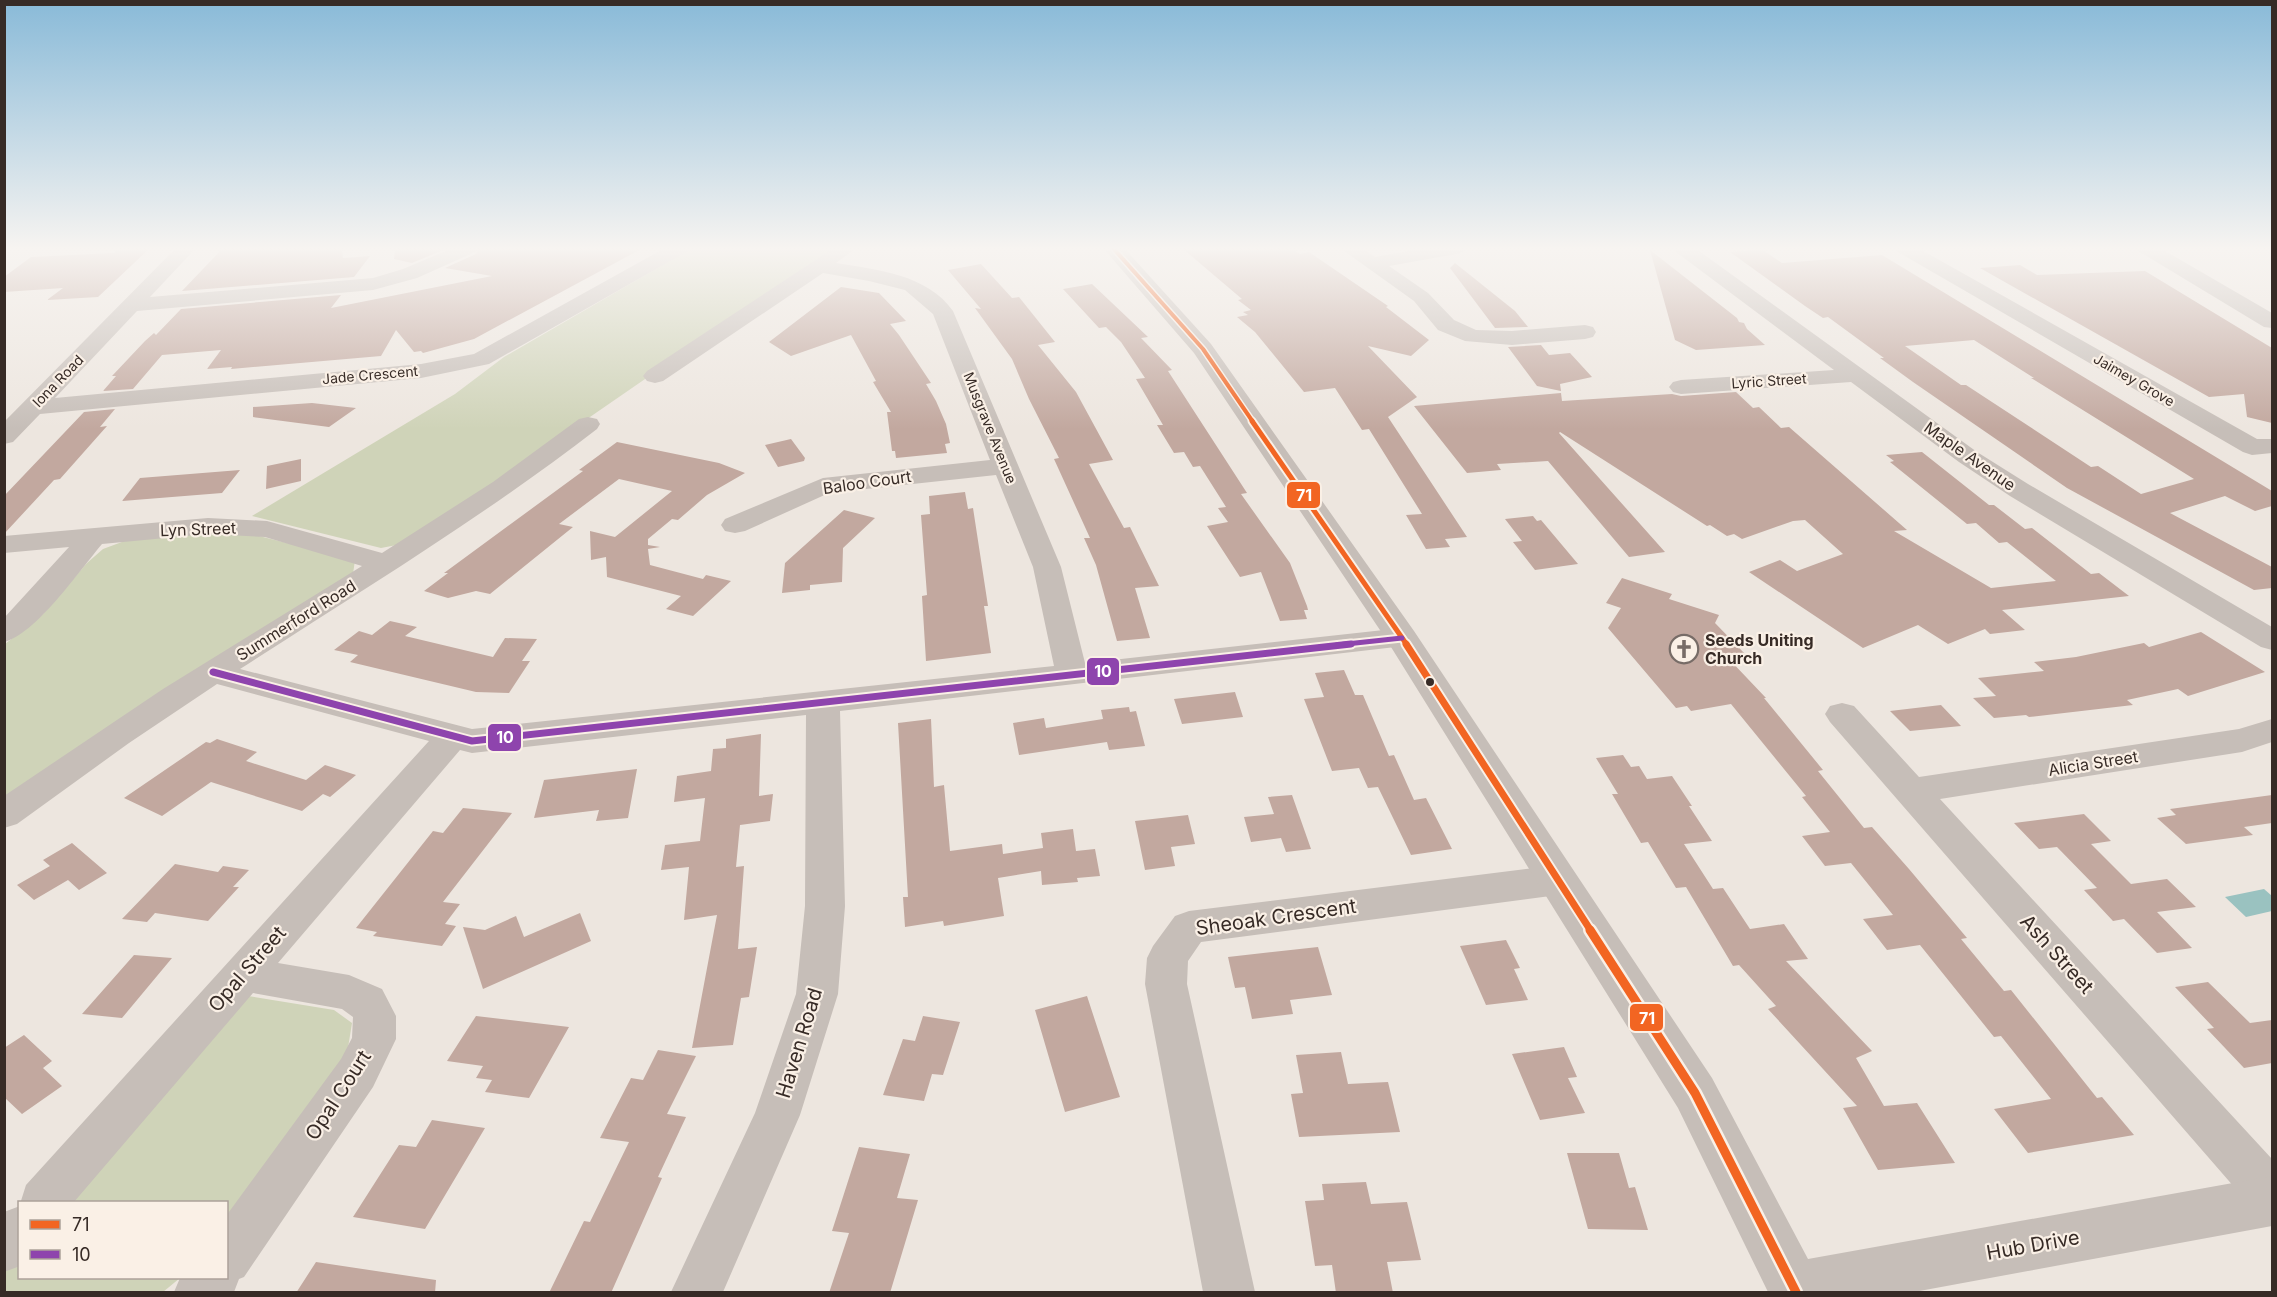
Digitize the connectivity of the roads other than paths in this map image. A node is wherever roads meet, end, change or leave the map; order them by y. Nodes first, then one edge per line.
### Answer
1 (127, 309) edge
2 (572, 309) edge
3 (756, 309) edge
4 (939, 309) edge
5 (1167, 309) edge
6 (1431, 309) edge
7 (1766, 309) edge
8 (2013, 309) edge
9 (2249, 309) edge
10 (2272, 322) edge
11 (1585, 332) dead end
12 (1858, 375) junction
13 (656, 376) dead end
14 (1681, 387) dead end
15 (33, 407) junction
16 (588, 424) dead end
17 (4, 437) edge
18 (2266, 451) edge
19 (1005, 466) junction
20 (735, 525) dead end
21 (93, 537) junction
22 (4, 545) edge
23 (387, 564) junction
24 (4, 633) edge
25 (1402, 638) junction
26 (2272, 640) edge
27 (213, 672) junction
28 (1072, 674) junction
29 (823, 704) junction
30 (1842, 714) dead end
31 (2272, 730) edge
32 (452, 737) junction
33 (1912, 790) junction
34 (4, 815) edge
35 (1558, 880) junction
36 (242, 974) junction
37 (2272, 1194) edge
38 (45, 1201) edge
39 (2272, 1202) edge
40 (18, 1232) edge
41 (4, 1247) edge
42 (228, 1256) edge
43 (213, 1279) edge
44 (1795, 1290) edge
45 (200, 1293) edge
46 (697, 1293) edge
47 (1229, 1293) edge

1 - 15 street, Iona Road
2 - 15 street, Jade Crescent
3 - 13 street
4 - 19 street, Musgrave Avenue
5 - 25 street
6 - 11 street
7 - 12 street, Maple Avenue
8 - 18 street, Jaimey Grove
9 - 10 street
12 - 14 street, Lyric Street
12 - 26 street, Maple Avenue
15 - 17 street, Iona Road
16 - 23 street, Summerford Road
19 - 20 street, Baloo Court
19 - 28 street, Musgrave Avenue
21 - 22 street, Lyn Street
21 - 23 street, Lyn Street
21 - 24 street
23 - 27 street, Summerford Road
25 - 28 street
25 - 35 street
27 - 32 street
27 - 34 street, Summerford Road
28 - 29 street
29 - 32 street
29 - 46 street, Haven Road
30 - 33 street, Ash Street
31 - 33 street, Alicia Street
32 - 36 street, Opal Street
33 - 37 street, Ash Street
35 - 44 street
35 - 47 street, Sheoak Crescent
36 - 38 street, Opal Street
36 - 42 street, Opal Court
39 - 44 street, Hub Drive
40 - 41 street
43 - 45 street

